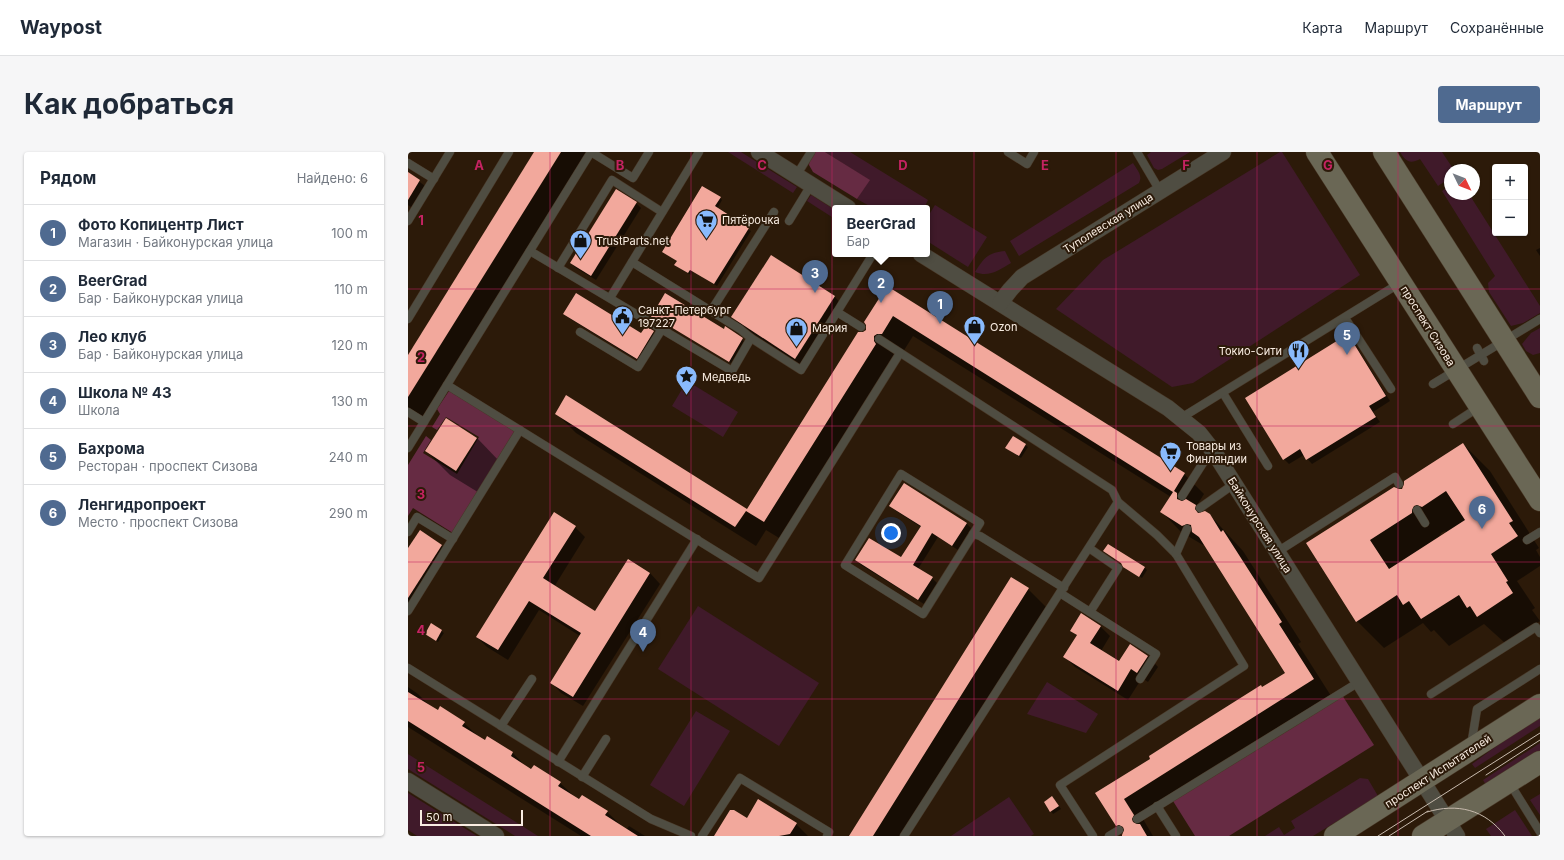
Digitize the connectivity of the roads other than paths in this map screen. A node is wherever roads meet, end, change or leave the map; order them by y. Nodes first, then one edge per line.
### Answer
1 (450, 152) edge
2 (509, 152) edge
3 (591, 152) edge
4 (649, 152) edge
5 (698, 152) edge
6 (759, 152) edge
7 (810, 152) edge
8 (1008, 152) edge
9 (1034, 152) edge
10 (1137, 152) edge
11 (1223, 152) edge
12 (1317, 152) edge
13 (1384, 152) edge
14 (408, 163) edge
15 (796, 176) junction
16 (434, 179) junction
17 (812, 185) junction
18 (1160, 191) junction
19 (843, 205) edge
20 (662, 212) junction
21 (774, 212) dead end
22 (408, 221) edge
23 (789, 221) dead end
24 (530, 251) junction
25 (871, 257) edge
26 (927, 257) edge
27 (632, 262) junction
28 (558, 268) junction
29 (1401, 283) junction
30 (610, 298) junction
31 (1000, 304) junction
32 (711, 311) junction
33 (837, 312) junction
34 (1345, 318) junction
35 (408, 319) edge
36 (1540, 319) edge
37 (861, 328) dead end
38 (662, 329) junction
39 (580, 332) dead end
40 (751, 338) junction
41 (879, 339) dead end
42 (1503, 341) junction
43 (900, 353) junction
44 (1456, 370) junction
45 (1433, 384) dead end
46 (447, 385) junction
47 (1390, 389) dead end
48 (1223, 393) junction
49 (1540, 398) edge
50 (1480, 406) junction
51 (408, 412) edge
52 (1181, 418) junction
53 (424, 422) junction
54 (1452, 424) dead end
55 (520, 430) junction
56 (408, 448) edge
57 (1214, 452) junction
58 (1268, 466) dead end
59 (1234, 484) junction
60 (1399, 484) dead end
61 (1182, 496) dead end
62 (1540, 500) edge
63 (1118, 502) junction
64 (1200, 508) dead end
65 (1417, 510) dead end
66 (1425, 523) dead end
67 (1187, 529) dead end
68 (408, 532) edge
69 (1540, 532) edge
70 (973, 534) junction
71 (453, 539) junction
72 (697, 539) junction
73 (1527, 540) dead end
74 (1089, 548) junction
75 (1277, 552) junction
76 (1176, 554) junction
77 (1062, 590) junction
78 (408, 611) edge
79 (1090, 612) junction
80 (1540, 633) edge
81 (408, 668) edge
82 (1540, 670) edge
83 (532, 679) dead end
84 (1140, 679) dead end
85 (1359, 682) junction
86 (1431, 694) dead end
87 (1540, 705) edge
88 (501, 726) junction
89 (606, 739) dead end
90 (1471, 750) junction
91 (558, 762) junction
92 (1540, 762) edge
93 (582, 777) junction
94 (1422, 780) junction
95 (408, 781) edge
96 (1508, 782) junction
97 (1157, 806) junction
98 (1136, 819) dead end
99 (1452, 828) edge
100 (1119, 830) dead end
101 (1540, 832) edge
102 (496, 836) edge
103 (691, 836) edge
104 (702, 836) edge
105 (827, 836) edge
106 (904, 836) edge
107 (1093, 836) edge
108 (1109, 836) edge
109 (1176, 836) edge
110 (1335, 836) edge
111 (1423, 836) edge

1 - 16 lane
2 - 35 lane
3 - 4 lane
3 - 24 lane
5 - 20 lane
6 - 15 street
7 - 15 lane
8 - 9 lane
10 - 18 lane
11 - 18 street, Туполевская улица
12 - 29 street, проспект Сизова
13 - 42 street
14 - 16 lane
15 - 17 street
16 - 22 lane
17 - 19 street
17 - 23 lane
18 - 31 street, Туполевская улица
20 - 27 lane
20 - 28 lane
21 - 32 lane
24 - 28 lane
24 - 46 lane
25 - 33 lane
26 - 31 street, Байконурская улица
27 - 30 lane
27 - 32 lane
28 - 30 lane
29 - 34 lane
29 - 44 street, проспект Сизова
30 - 38 lane
31 - 52 street, Байконурская улица
32 - 40 lane
33 - 37 lane
33 - 40 lane
34 - 47 lane
34 - 48 lane
36 - 42 lane
38 - 39 lane
38 - 40 lane
41 - 43 lane
42 - 44 lane
42 - 49 street
43 - 63 lane
43 - 72 lane
44 - 45 lane
44 - 50 street, проспект Сизова
46 - 53 lane
46 - 55 lane
48 - 52 lane
48 - 58 lane
50 - 54 lane
50 - 62 street, проспект Сизова
51 - 53 lane
52 - 57 street, Байконурская улица
53 - 56 lane
55 - 71 lane
55 - 72 lane
57 - 59 street, Байконурская улица
57 - 61 lane
59 - 64 lane
59 - 75 street, Байконурская улица
60 - 75 lane
63 - 74 lane
63 - 76 lane
65 - 66 lane
67 - 76 lane
68 - 71 lane
69 - 73 lane
70 - 70 lane
70 - 77 lane
71 - 78 lane
72 - 91 lane
74 - 77 lane
74 - 79 lane
75 - 85 street, Байконурская улица
76 - 107 lane
77 - 79 lane
77 - 106 lane
79 - 84 lane
80 - 86 lane
81 - 88 lane
82 - 90 lane
83 - 88 lane
85 - 94 street, Байконурская улица
85 - 97 lane
87 - 90 street, проспект Испытателей
88 - 91 lane
89 - 93 lane
90 - 94 street, проспект Испытателей
91 - 93 lane
92 - 96 street
93 - 103 lane
94 - 99 street, Байконурская улица
94 - 110 street, проспект Испытателей
95 - 102 street
96 - 99 street
96 - 101 lane
97 - 98 lane
97 - 109 lane
99 - 111 street
100 - 108 lane
104 - 105 lane

